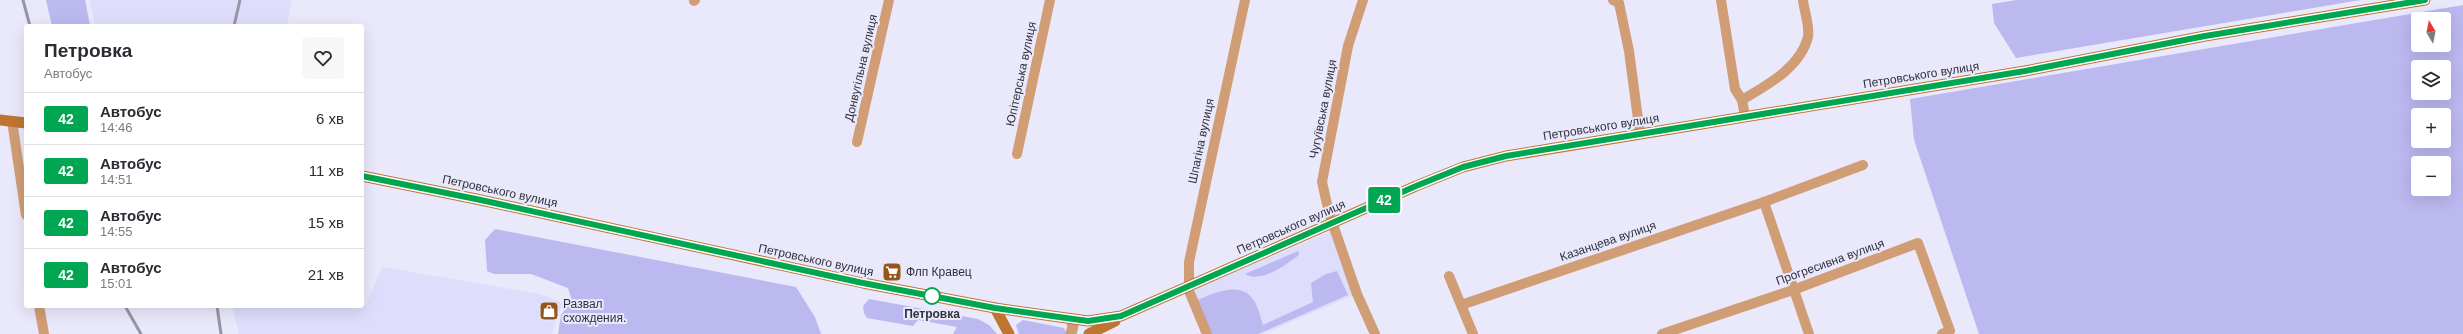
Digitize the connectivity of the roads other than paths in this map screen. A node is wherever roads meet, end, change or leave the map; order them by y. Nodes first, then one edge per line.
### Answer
1 (889, 0) edge
2 (1050, 0) edge
3 (1245, 0) edge
4 (1363, 0) edge
5 (1613, 0) edge
6 (1721, 0) edge
7 (1803, 0) edge
8 (2425, 0) edge
9 (1742, 100) junction
10 (1745, 116) junction
11 (0, 120) edge
12 (12, 121) junction
13 (24, 123) edge
14 (1640, 134) junction
15 (857, 142) dead end
16 (1017, 154) dead end
17 (1863, 165) dead end
18 (364, 176) edge
19 (24, 202) edge
20 (1764, 202) junction
21 (1332, 223) junction
22 (1449, 276) dead end
23 (1188, 287) junction
24 (1793, 290) junction
25 (1154, 302) junction
26 (1461, 305) junction
27 (39, 308) edge
28 (995, 308) junction
29 (1071, 319) junction
30 (1946, 333) edge
31 (44, 334) edge
32 (1009, 334) edge
33 (1071, 334) edge
34 (1089, 334) edge
35 (1207, 334) edge
36 (1375, 334) edge
37 (1473, 334) edge
38 (1662, 334) edge
39 (1810, 334) edge

1 - 15 street, Донвугільна вулиця
2 - 16 street, Юпітерська вулиця
3 - 23 street, Шпагіна вулиця
4 - 21 street, Чугуївська вулиця
5 - 14 street
6 - 9 street
7 - 9 street
8 - 10 main road, Петровського вулиця
9 - 10 street
10 - 14 main road, Петровського вулиця
11 - 12 main road
12 - 13 main road
12 - 19 street
14 - 21 main road, Петровського вулиця
17 - 20 street, Казанцева вулиця
18 - 28 main road, Петровського вулиця
20 - 24 street
20 - 26 street, Казанцева вулиця
21 - 23 main road, Петровського вулиця
21 - 36 street, Чугуївська вулиця
22 - 26 street
23 - 25 main road, Петровського вулиця
23 - 35 street
24 - 30 street, Прогресивна вулиця
24 - 38 street, Прогресивна вулиця
24 - 39 street
25 - 29 main road, Петровського вулиця
25 - 34 main road
26 - 37 street
27 - 31 street
28 - 29 main road, Петровського вулиця
28 - 32 main road
29 - 33 street

